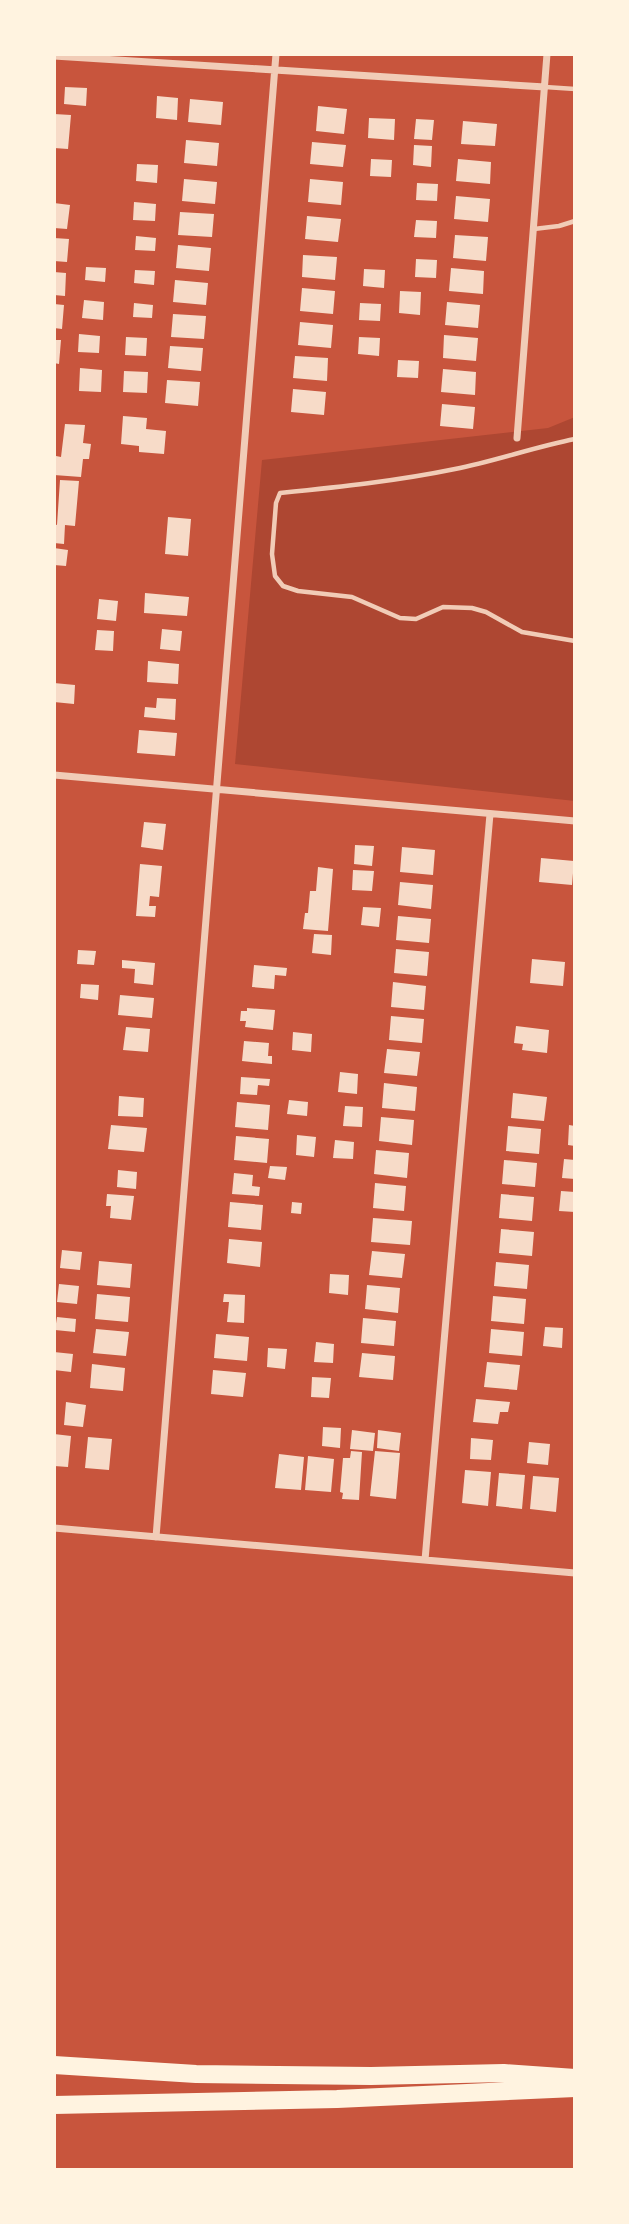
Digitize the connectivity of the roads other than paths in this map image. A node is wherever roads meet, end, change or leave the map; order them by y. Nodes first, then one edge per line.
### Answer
1 (276, 54) edge
2 (547, 54) edge
3 (54, 56) edge
4 (274, 70) junction
5 (545, 87) junction
6 (575, 89) edge
7 (575, 221) edge
8 (534, 229) junction
9 (517, 438) dead end
10 (575, 439) edge
11 (575, 641) edge
12 (54, 775) edge
13 (217, 789) junction
14 (489, 814) junction
15 (575, 821) edge
16 (54, 1528) edge
17 (156, 1537) junction
18 (425, 1560) junction
19 (575, 1573) edge
20 (54, 2064) edge
21 (575, 2078) edge
22 (575, 2088) edge
23 (54, 2105) edge

1 - 4 street
2 - 5 street
3 - 4 street
4 - 5 street
4 - 13 street
5 - 6 lane
5 - 8 street
7 - 8 lane
8 - 9 street
10 - 11 lane
12 - 13 street
13 - 14 street
13 - 17 street
14 - 15 street
14 - 18 street
16 - 17 street
17 - 18 street
18 - 19 street
20 - 21 highway
22 - 23 highway

